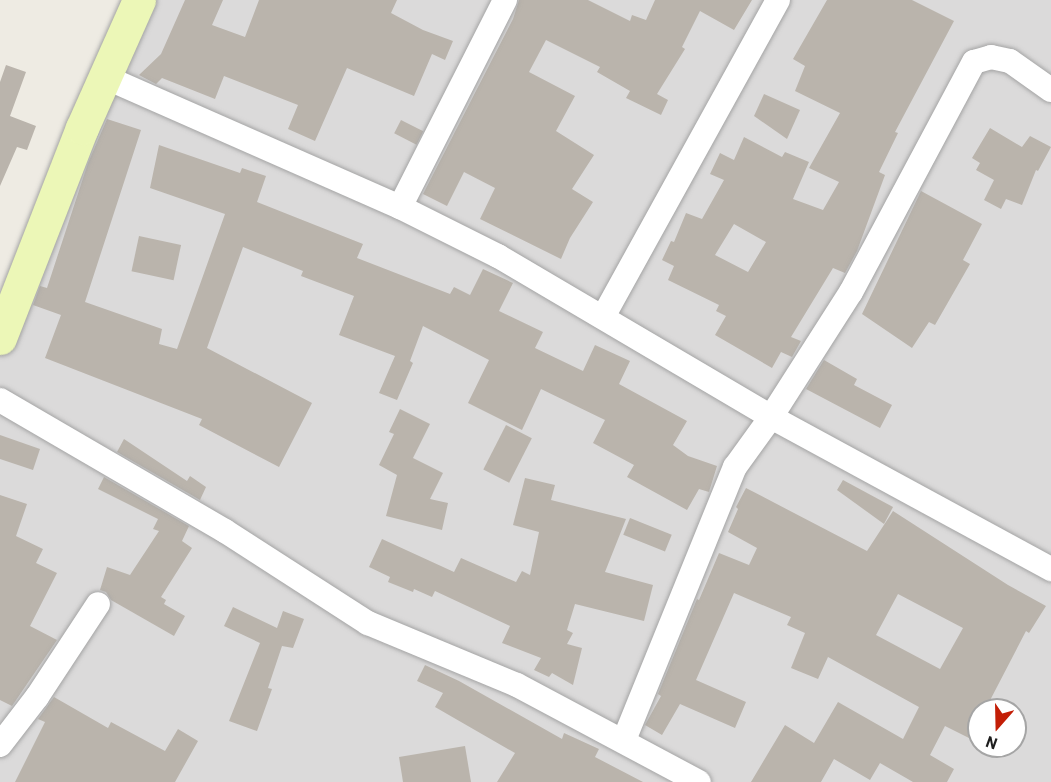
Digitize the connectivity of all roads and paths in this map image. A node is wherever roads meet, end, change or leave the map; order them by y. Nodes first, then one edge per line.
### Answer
1 (139, 0) edge
2 (505, 0) edge
3 (778, 0) edge
4 (105, 77) junction
5 (1051, 90) edge
6 (400, 207) junction
7 (603, 317) junction
8 (0, 338) edge
9 (0, 400) edge
10 (771, 417) junction
11 (1051, 569) edge
12 (98, 604) dead end
13 (624, 740) junction
14 (0, 745) edge
15 (699, 782) edge

1 - 4 street
2 - 6 street
3 - 7 street
4 - 6 street
4 - 8 street
5 - 10 street
6 - 7 street
7 - 10 street
9 - 13 street
10 - 11 street
10 - 13 street
12 - 14 street
13 - 15 street

